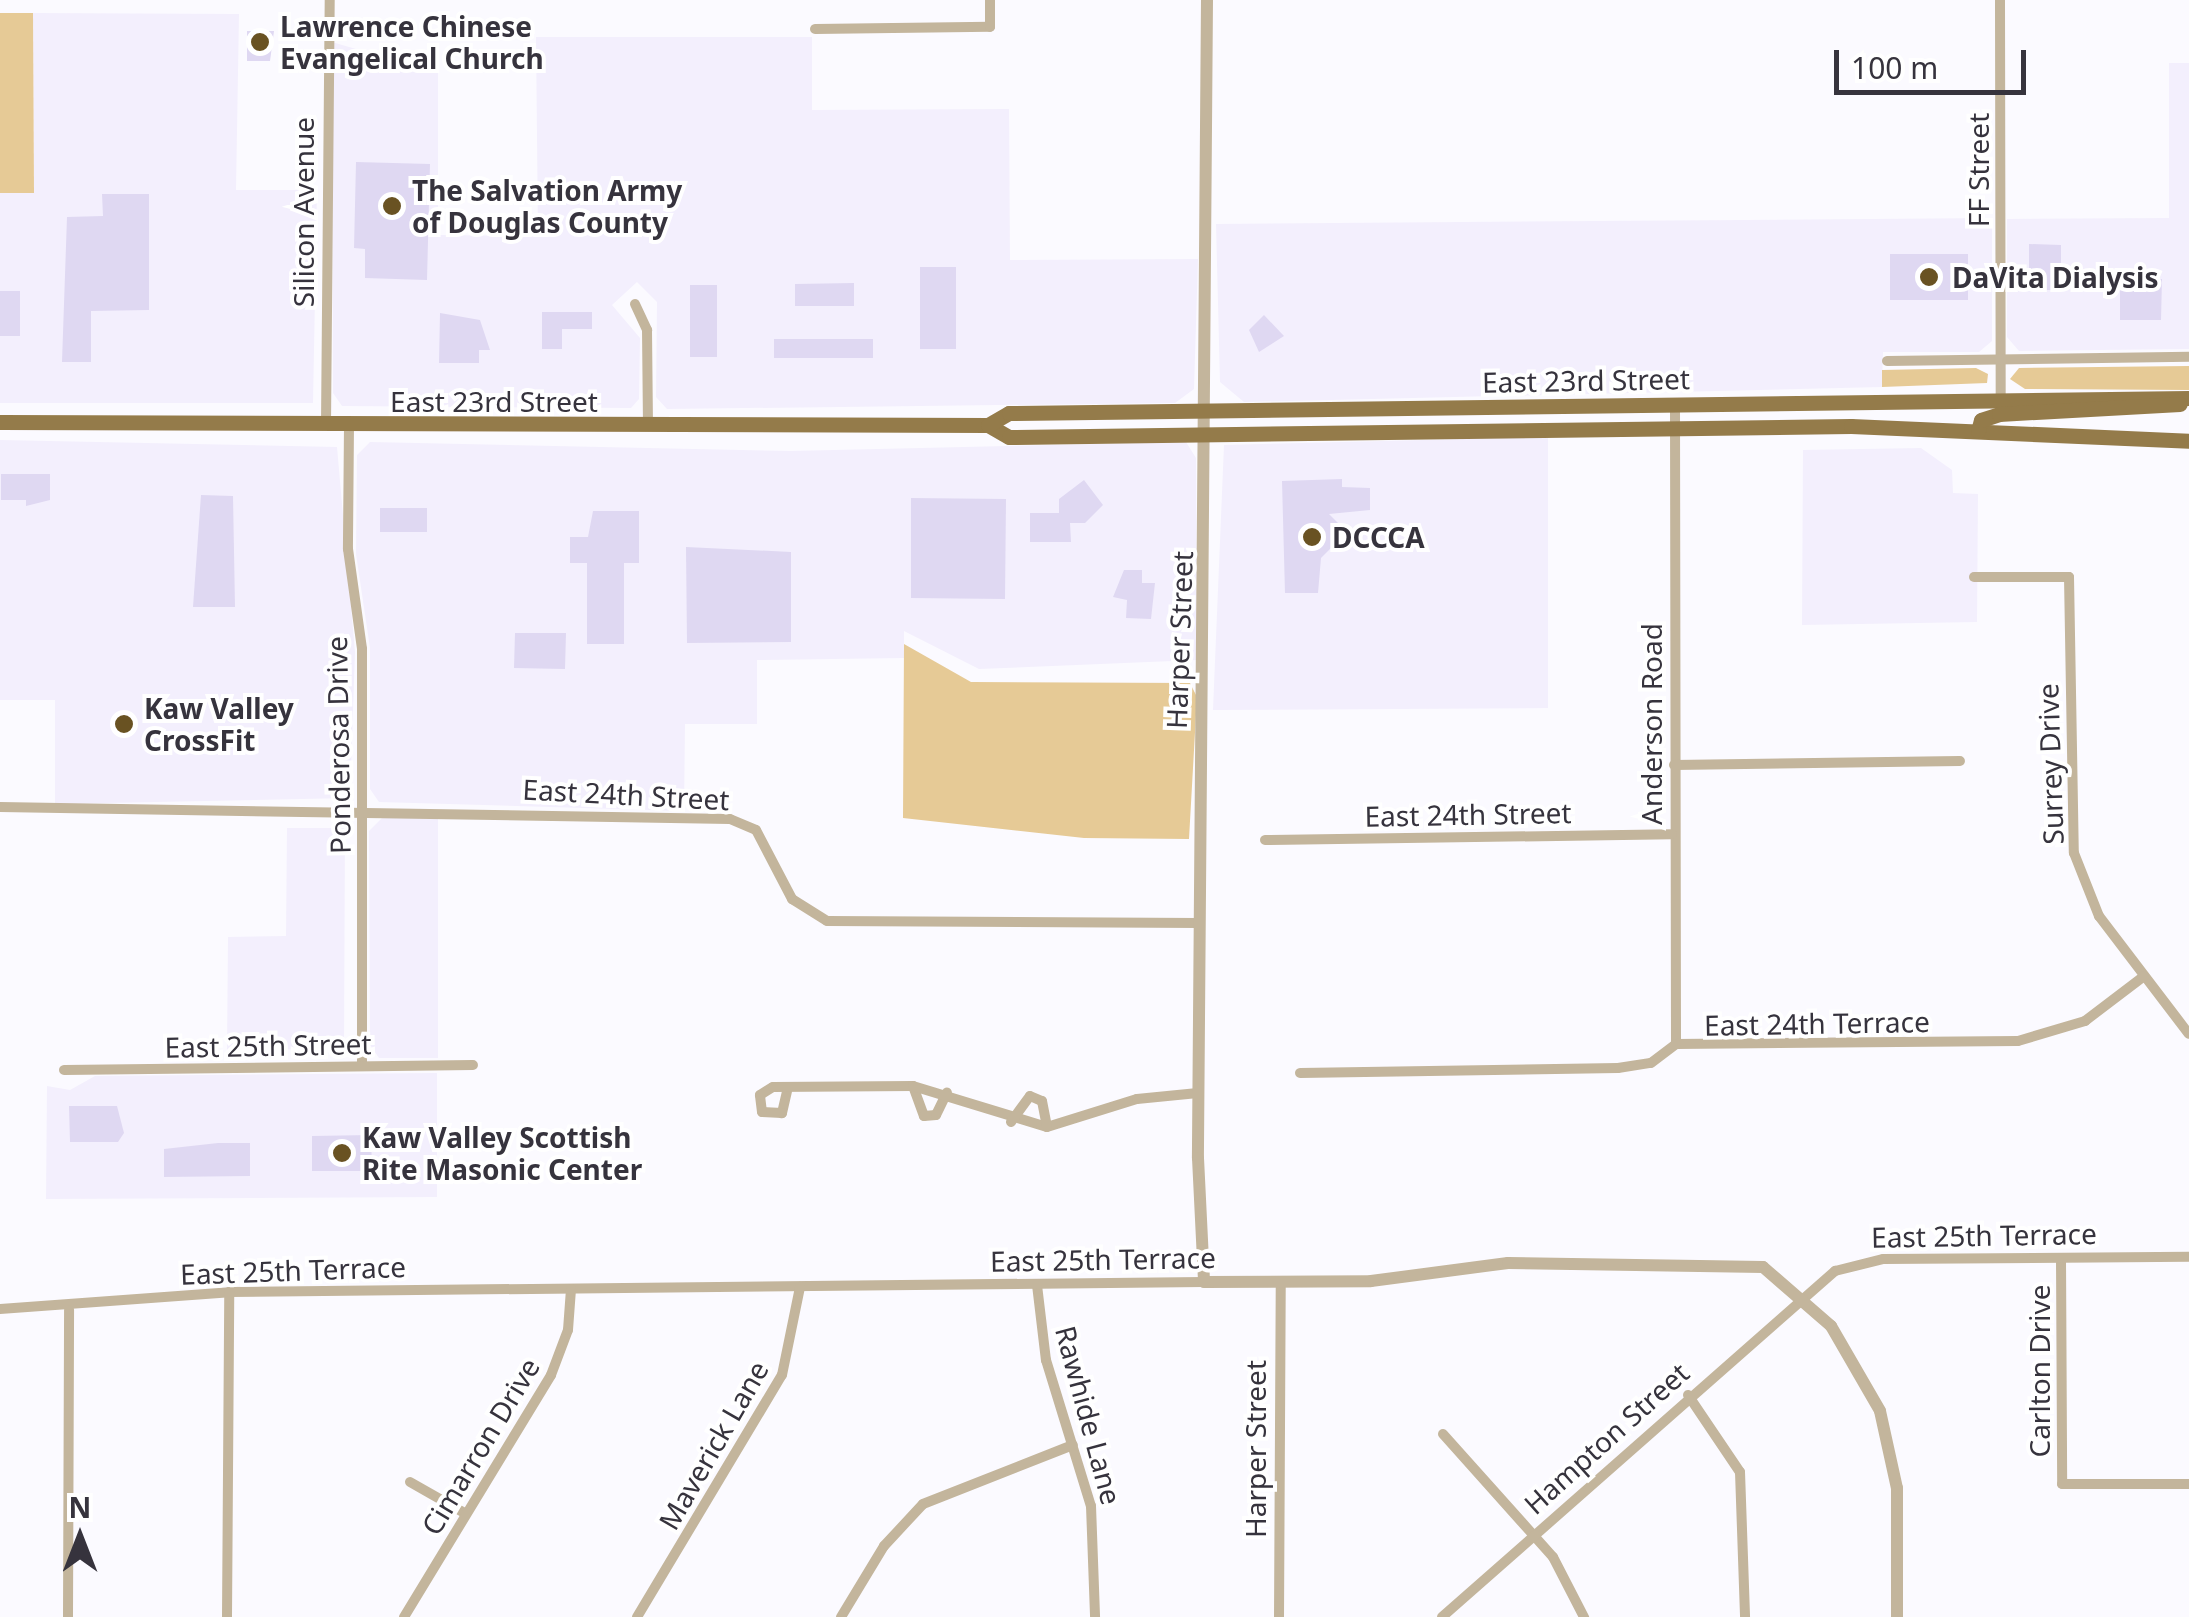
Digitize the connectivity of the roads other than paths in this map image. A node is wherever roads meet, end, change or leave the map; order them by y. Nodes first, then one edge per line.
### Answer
1 (330, 0) edge
2 (990, 0) edge
3 (1207, 0) edge
4 (2000, 0) edge
5 (815, 29) dead end
6 (635, 304) dead end
7 (2189, 357) edge
8 (2001, 360) junction
9 (1886, 361) dead end
10 (2001, 399) junction
11 (2189, 400) edge
12 (1675, 404) junction
13 (1208, 410) junction
14 (0, 422) edge
15 (326, 424) junction
16 (349, 425) junction
17 (988, 425) junction
18 (648, 426) junction
19 (1675, 428) junction
20 (1978, 432) junction
21 (1208, 434) junction
22 (2189, 441) edge
23 (1974, 577) dead end
24 (1960, 762) dead end
25 (1674, 765) junction
26 (0, 808) edge
27 (362, 810) junction
28 (1672, 834) junction
29 (1265, 840) dead end
30 (1199, 923) junction
31 (2144, 976) junction
32 (2189, 1034) edge
33 (1676, 1044) junction
34 (473, 1065) dead end
35 (362, 1066) junction
36 (64, 1070) dead end
37 (1300, 1072) dead end
38 (913, 1086) junction
39 (788, 1087) dead end
40 (948, 1092) junction
41 (1198, 1094) junction
42 (1011, 1122) junction
43 (1047, 1127) junction
44 (2189, 1257) edge
45 (2061, 1258) junction
46 (1204, 1282) junction
47 (1281, 1282) junction
48 (1037, 1285) junction
49 (800, 1287) junction
50 (572, 1289) junction
51 (229, 1292) junction
52 (1800, 1294) junction
53 (0, 1310) edge
54 (69, 1310) junction
55 (1688, 1395) junction
56 (1443, 1434) dead end
57 (1073, 1445) junction
58 (410, 1482) dead end
59 (2189, 1484) edge
60 (466, 1514) junction
61 (1533, 1534) junction
62 (68, 1617) edge
63 (227, 1617) edge
64 (404, 1617) edge
65 (637, 1617) edge
66 (841, 1617) edge
67 (1095, 1617) edge
68 (1278, 1617) edge
69 (1442, 1617) edge
70 (1584, 1617) edge
71 (1745, 1617) edge
72 (1897, 1617) edge

1 - 15 street, Silicon Avenue
2 - 5 street
3 - 13 street, Harper Street
4 - 8 street, FF Street
6 - 18 street
7 - 8 street
8 - 9 street
8 - 10 street, FF Street
10 - 11 main road, East 23rd Street
10 - 12 main road, East 23rd Street
11 - 20 main road
12 - 13 main road, East 23rd Street
12 - 19 street, Anderson Road
13 - 17 main road, East 23rd Street
13 - 21 street, Harper Street
14 - 15 main road, East 23rd Street
15 - 16 main road, East 23rd Street
16 - 18 main road, East 23rd Street
16 - 27 street, Ponderosa Drive
17 - 18 main road, East 23rd Street
17 - 21 main road, East 23rd Street
19 - 20 main road, East 23rd Street
19 - 21 main road, East 23rd Street
19 - 25 street, Anderson Road
20 - 22 main road, East 23rd Street
21 - 30 street, Harper Street
23 - 31 street, Surrey Drive
24 - 25 street
25 - 28 street, Anderson Road
26 - 27 street, East 24th Street
27 - 30 street, East 24th Street
27 - 35 street, Ponderosa Drive
28 - 29 street, East 24th Street
28 - 33 street, Anderson Road
30 - 41 street, Harper Street
31 - 32 street, Surrey Drive
31 - 33 street, East 24th Terrace
33 - 37 street, East 24th Terrace
34 - 35 street, East 25th Street
35 - 36 street, East 25th Street
38 - 39 street
38 - 40 street
38 - 40 street
40 - 42 street
41 - 43 street
41 - 46 street, Harper Street
42 - 43 street
42 - 43 street
44 - 45 street, East 25th Terrace
45 - 52 street, East 25th Terrace
45 - 59 street, Carlton Drive
46 - 47 street, East 25th Terrace
46 - 48 street, East 25th Terrace
47 - 52 street, East 25th Terrace
47 - 68 street, Harper Street
48 - 49 street, East 25th Terrace
48 - 57 street, Rawhide Lane
49 - 50 street, East 25th Terrace
49 - 65 street, Maverick Lane
50 - 51 street, East 25th Terrace
50 - 60 street, Cimarron Drive
51 - 54 street, East 25th Terrace
51 - 63 street
52 - 55 street, Hampton Street
52 - 72 street
53 - 54 street, East 25th Terrace
54 - 62 street
55 - 61 street, Hampton Street
55 - 71 street
56 - 61 street
57 - 66 street
57 - 67 street, Rawhide Lane
58 - 60 street
60 - 64 street, Cimarron Drive
61 - 69 street, Hampton Street
61 - 70 street

